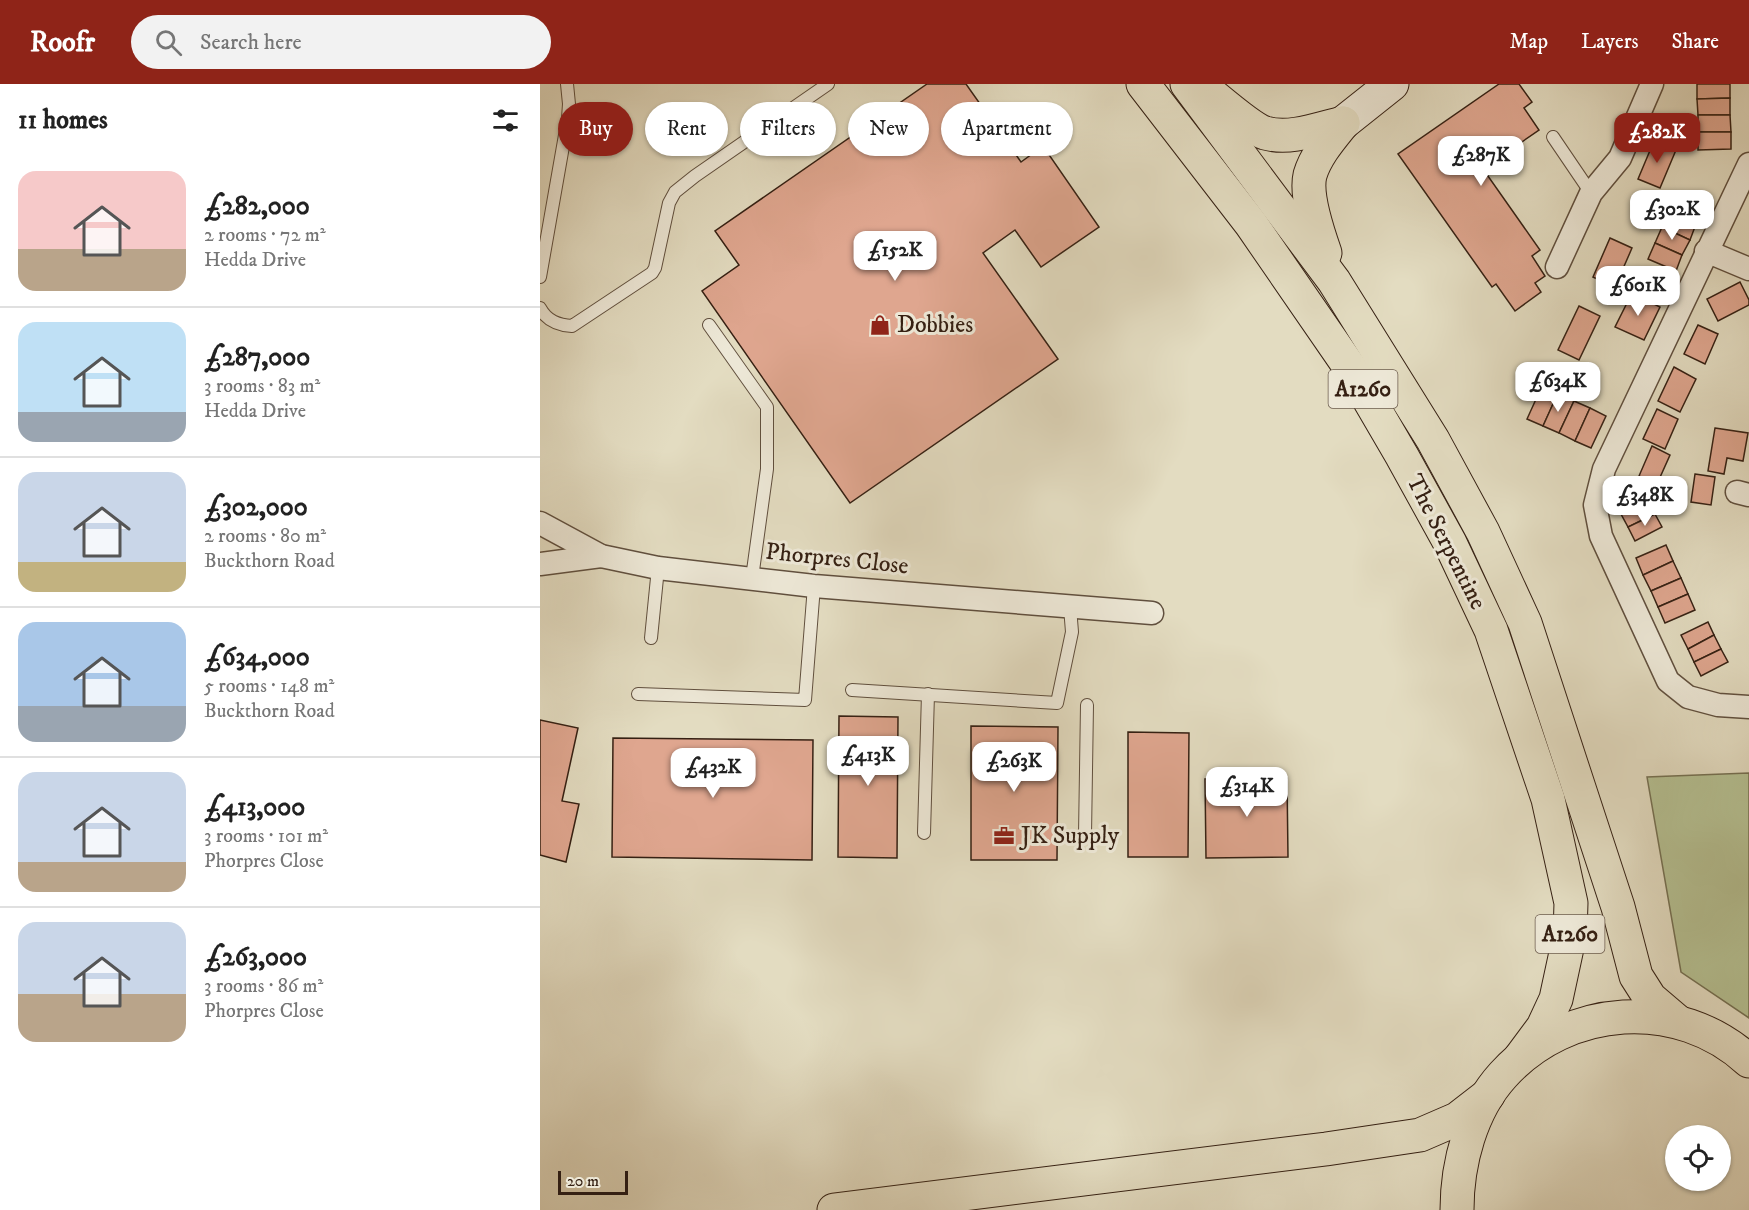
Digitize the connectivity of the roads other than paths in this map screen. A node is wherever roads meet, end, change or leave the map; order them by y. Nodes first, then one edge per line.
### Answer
1 (567, 84) edge
2 (828, 84) edge
3 (1143, 84) edge
4 (1187, 84) edge
5 (1199, 84) edge
6 (1392, 84) edge
7 (1652, 84) edge
8 (1343, 123) junction
9 (1553, 137) dead end
10 (1749, 164) edge
11 (1591, 194) junction
12 (1707, 251) junction
13 (1557, 267) dead end
14 (1749, 270) edge
15 (540, 277) edge
16 (1334, 281) junction
17 (540, 308) edge
18 (708, 326) dead end
19 (540, 523) edge
20 (601, 556) junction
21 (540, 564) edge
22 (658, 568) junction
23 (752, 578) junction
24 (814, 586) junction
25 (1070, 607) junction
26 (1152, 613) dead end
27 (651, 638) dead end
28 (852, 690) dead end
29 (638, 694) dead end
30 (928, 694) junction
31 (1087, 705) dead end
32 (1749, 707) edge
33 (1563, 796) junction
34 (924, 833) dead end
35 (1085, 836) dead end
36 (1677, 1021) junction
37 (1520, 1058) junction
38 (1749, 1061) edge
39 (1488, 1095) junction
40 (834, 1210) edge
41 (1457, 1210) edge

1 - 15 lane
2 - 17 lane
3 - 33 main road, The Serpentine / A1260
4 - 16 main road, The Serpentine / A1260
5 - 8 main road
6 - 8 street
7 - 11 street
8 - 16 main road
9 - 11 lane
10 - 12 street
11 - 13 street
12 - 14 street
12 - 32 street
16 - 33 main road, The Serpentine / A1260
18 - 23 lane
19 - 20 street, Phorpres Close
20 - 21 street, Phorpres Close
20 - 22 street, Phorpres Close
22 - 23 street, Phorpres Close
22 - 27 lane
23 - 24 street, Phorpres Close
24 - 25 street, Phorpres Close
24 - 29 lane
25 - 26 street, Phorpres Close
25 - 30 lane
28 - 30 lane
30 - 34 lane
31 - 35 lane
33 - 36 main road, The Serpentine / A1260
33 - 37 main road, The Serpentine / A1260
36 - 37 main road
36 - 38 main road
37 - 39 main road
39 - 40 main road
39 - 41 main road

